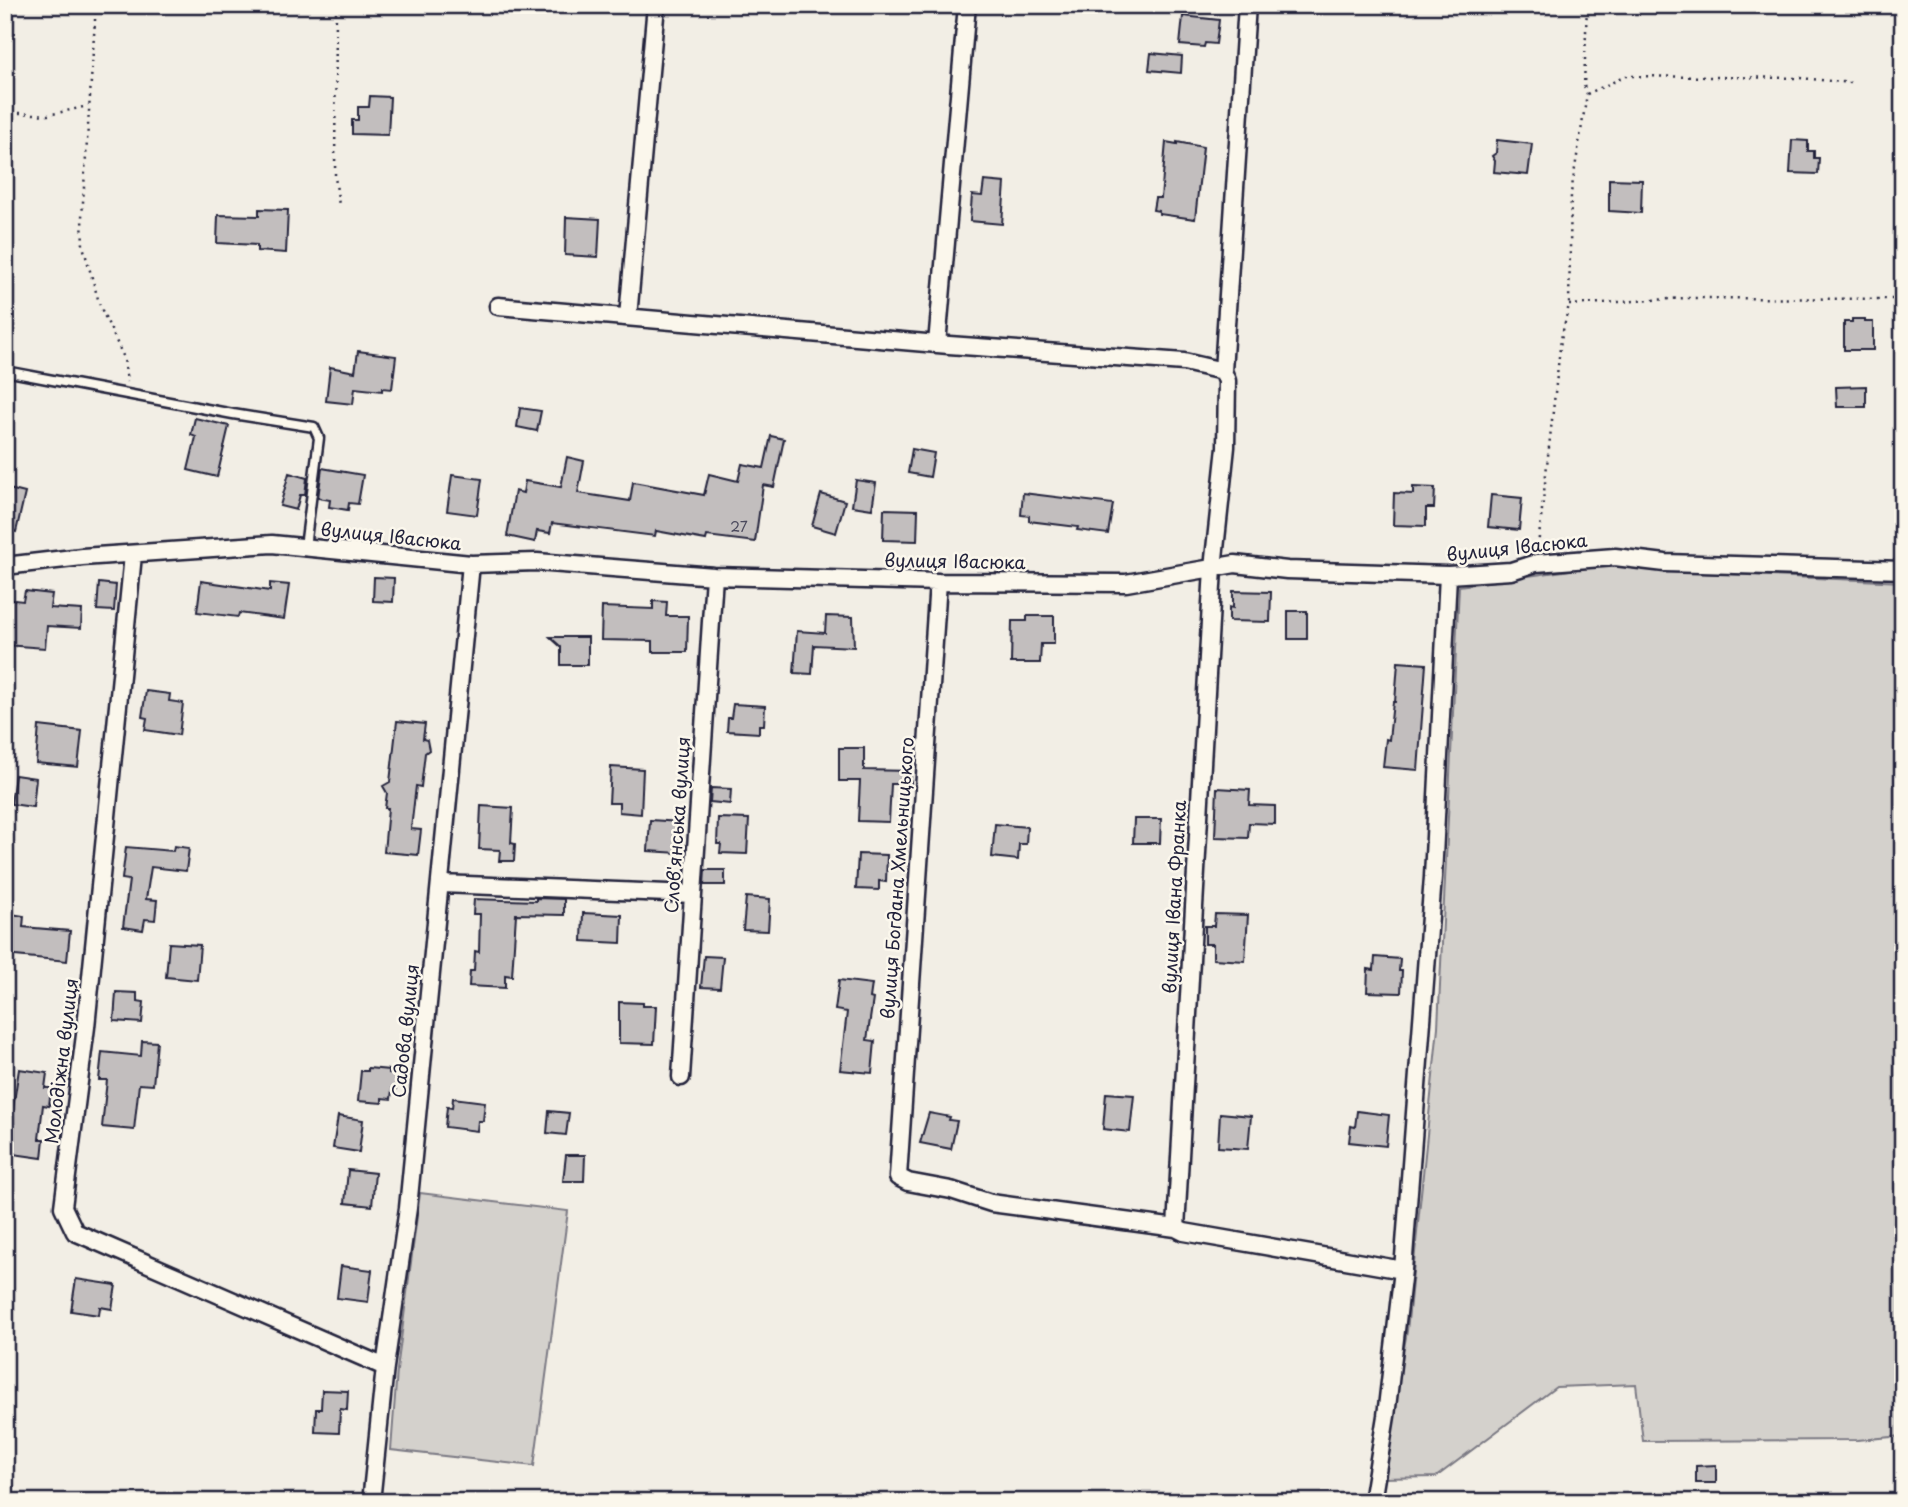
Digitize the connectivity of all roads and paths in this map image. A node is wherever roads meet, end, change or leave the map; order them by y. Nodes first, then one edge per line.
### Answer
1 (96, 5) edge
2 (336, 5) edge
3 (656, 5) edge
4 (967, 5) edge
5 (1247, 5) edge
6 (1587, 5) edge
7 (1853, 83) dead end
8 (1587, 94) junction
9 (88, 106) junction
10 (5, 112) edge
11 (339, 205) dead end
12 (1903, 299) edge
13 (1569, 305) junction
14 (498, 306) dead end
15 (628, 317) junction
16 (937, 344) junction
17 (5, 371) edge
18 (1223, 371) junction
19 (129, 394) junction
20 (305, 547) junction
21 (133, 555) junction
22 (1536, 563) junction
23 (471, 564) junction
24 (5, 566) edge
25 (1213, 568) junction
26 (1903, 569) edge
27 (1448, 575) junction
28 (714, 576) junction
29 (937, 582) junction
30 (441, 884) junction
31 (693, 894) junction
32 (681, 1077) dead end
33 (1176, 1228) junction
34 (1403, 1270) junction
35 (385, 1367) junction
36 (372, 1502) edge
37 (1372, 1502) edge

1 - 9 path
2 - 11 path
3 - 15 street
4 - 16 street
5 - 18 street, вулиця Івана Франка
6 - 8 path
7 - 8 path
8 - 13 path
9 - 10 path
9 - 19 path
12 - 13 path
13 - 22 path
14 - 15 street
15 - 16 street
16 - 18 street
17 - 19 lane
18 - 25 street, вулиця Івана Франка
19 - 20 lane
20 - 21 street, вулиця Івасюка
20 - 23 street, вулиця Івасюка
21 - 24 street, вулиця Івасюка
21 - 35 street, Молодіжна вулиця
22 - 26 street, вулиця Івасюка
22 - 27 street, вулиця Івасюка
23 - 28 street, вулиця Івасюка
23 - 30 street, Садова вулиця
25 - 27 street, вулиця Івасюка
25 - 29 street, вулиця Івасюка
25 - 33 street, вулиця Івана Франка
27 - 34 street
28 - 29 street, вулиця Івасюка
28 - 31 street, Слов'янська вулиця
29 - 33 street, вулиця Богдана Хмельницького
30 - 31 street
30 - 35 street, Садова вулиця
31 - 32 street, Слов'янська вулиця
33 - 34 street
34 - 37 street
35 - 36 street, Садова вулиця

